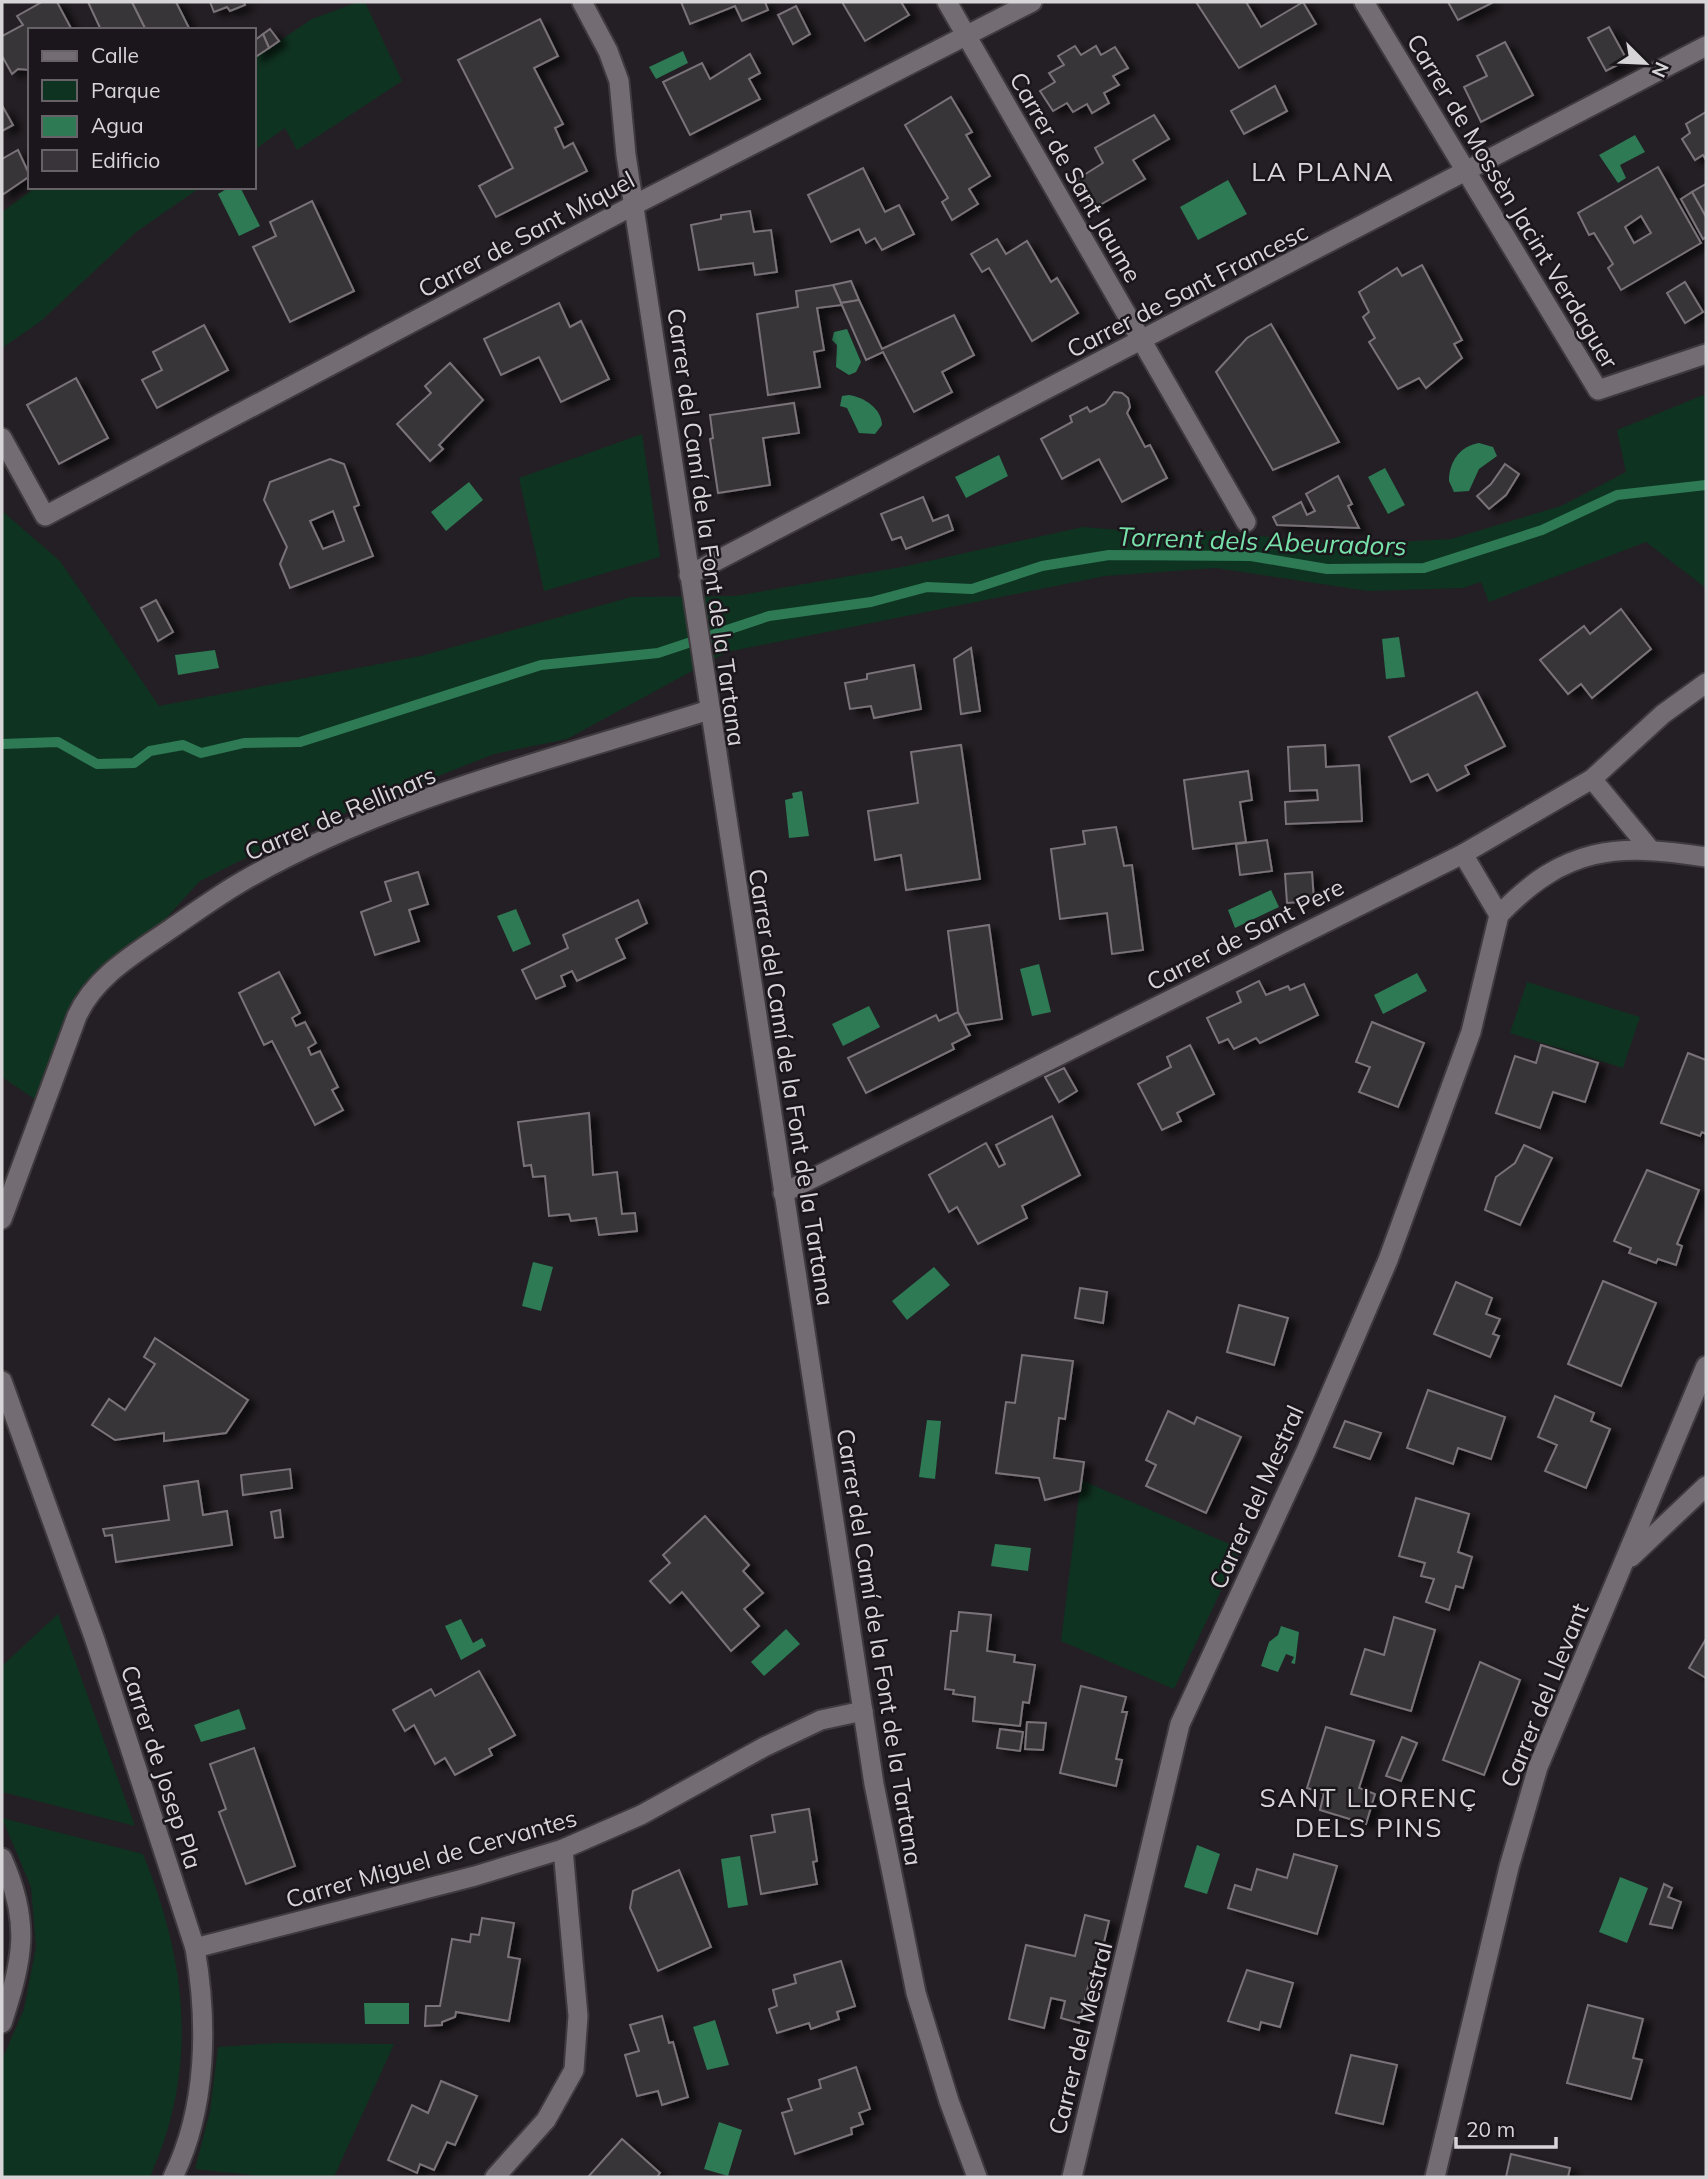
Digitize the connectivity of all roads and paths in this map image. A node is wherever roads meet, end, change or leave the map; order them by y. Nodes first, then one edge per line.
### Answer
1 (582, 2) edge
2 (947, 2) edge
3 (1032, 2) edge
4 (1364, 2) edge
5 (967, 35) junction
6 (1706, 46) edge
7 (1465, 173) junction
8 (634, 205) junction
9 (1142, 341) junction
10 (1706, 354) edge
11 (2, 438) edge
12 (1246, 522) dead end
13 (690, 575) junction
14 (1706, 683) edge
15 (709, 710) junction
16 (1592, 779) junction
17 (1648, 848) junction
18 (1463, 854) junction
19 (1706, 857) edge
20 (1499, 915) junction
21 (783, 1193) junction
22 (2, 1219) edge
23 (1706, 1366) edge
24 (2, 1381) edge
25 (1706, 1486) edge
26 (1624, 1563) junction
27 (863, 1711) junction
28 (564, 1849) junction
29 (2, 1858) edge
30 (195, 1948) junction
31 (2, 2023) edge
32 (173, 2177) edge
33 (495, 2177) edge
34 (977, 2177) edge
35 (1072, 2177) edge
36 (1435, 2177) edge

1 - 8 street, Carrer del Camí de la Font de la Tartana
2 - 5 street, Carrer de Sant Jaume
3 - 5 street, Carrer de Sant Miquel
4 - 7 street, Carrer de Mossèn Jacint Verdaguer
5 - 8 street, Carrer de Sant Miquel
5 - 9 street, Carrer de Sant Jaume
6 - 7 street, Carrer de Sant Francesc
7 - 9 street, Carrer de Sant Francesc
7 - 10 street, Carrer de Mossèn Jacint Verdaguer
8 - 11 street, Carrer de Sant Miquel
8 - 13 street, Carrer del Camí de la Font de la Tartana
9 - 12 street, Carrer de Sant Jaume
9 - 13 street, Carrer de Sant Francesc
13 - 15 street, Carrer del Camí de la Font de la Tartana
14 - 16 street, Carrer de Sant Pere
15 - 21 street, Carrer del Camí de la Font de la Tartana
15 - 22 street, Carrer de Rellinars
16 - 17 street
16 - 18 street, Carrer de Sant Pere
17 - 19 street
17 - 20 street
18 - 20 street
18 - 21 street, Carrer de Sant Pere
20 - 35 street, Carrer del Mestral
21 - 27 street, Carrer del Camí de la Font de la Tartana
23 - 26 street, Carrer del Llevant
24 - 30 street, Carrer de Josep Pla
25 - 26 street
26 - 36 street, Carrer del Llevant
27 - 28 street, Carrer Miguel de Cervantes
27 - 34 street, Carrer del Camí de la Font de la Tartana
28 - 30 street, Carrer Miguel de Cervantes
28 - 33 street
29 - 31 street
30 - 32 street, Carrer de Josep Pla

